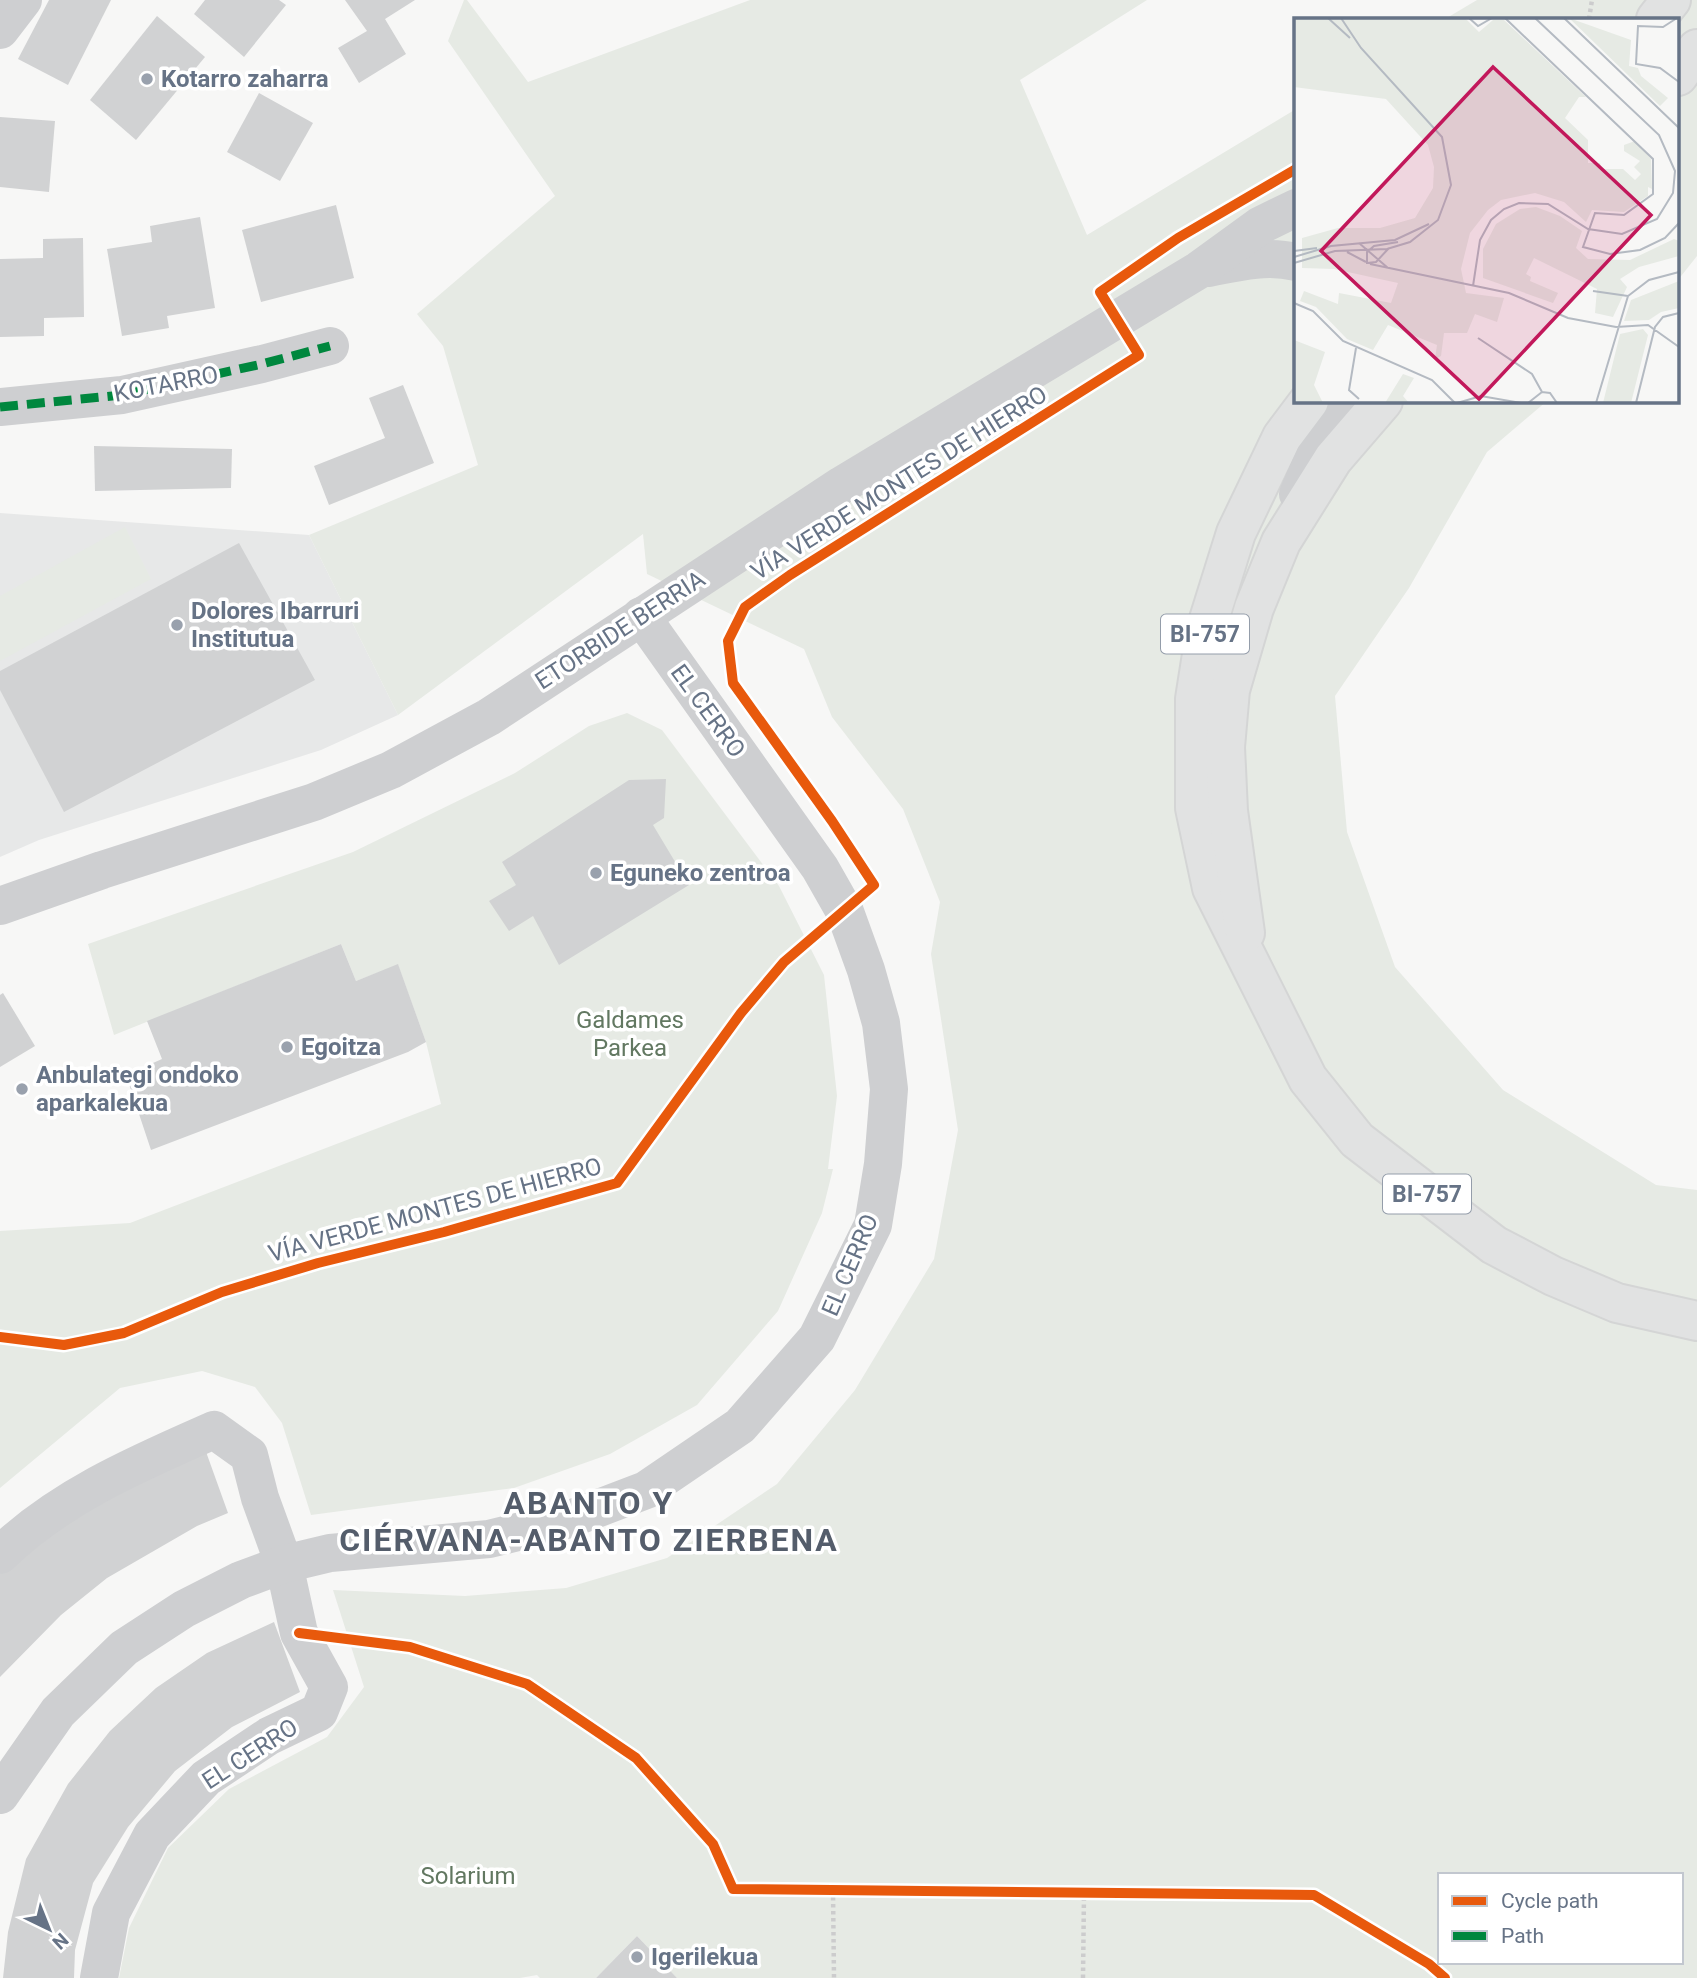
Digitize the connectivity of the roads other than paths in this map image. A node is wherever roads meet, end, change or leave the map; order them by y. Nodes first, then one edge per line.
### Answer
1 (23, 0) edge
2 (1671, 0) edge
3 (1686, 0) edge
4 (1658, 18) edge
5 (1659, 18) edge
6 (0, 30) edge
7 (1697, 49) edge
8 (1680, 72) edge
9 (1294, 209) edge
10 (1294, 262) edge
11 (1199, 270) junction
12 (330, 346) dead end
13 (1308, 402) edge
14 (1348, 402) edge
15 (1382, 402) edge
16 (0, 407) edge
17 (1281, 542) junction
18 (641, 616) junction
19 (0, 906) edge
20 (1248, 957) junction
21 (1697, 1321) edge
22 (0, 1555) edge
23 (284, 1564) junction
24 (0, 1795) edge
25 (99, 1978) edge

1 - 6 street
2 - 4 main road
3 - 5 street
7 - 8 main road
9 - 11 street, ETORBIDE BERRIA
10 - 11 street, ETORBIDE BERRIA
11 - 18 street, ETORBIDE BERRIA
12 - 16 street, KOTARRO
13 - 20 main road, BI-757
14 - 17 street
15 - 17 main road, BI-757
17 - 20 main road, BI-757
18 - 19 street, ETORBIDE BERRIA
18 - 23 street, EL CERRO
20 - 21 main road, BI-757
22 - 23 street, EL CERRO
23 - 24 street, EL CERRO
23 - 25 street, EL CERRO

